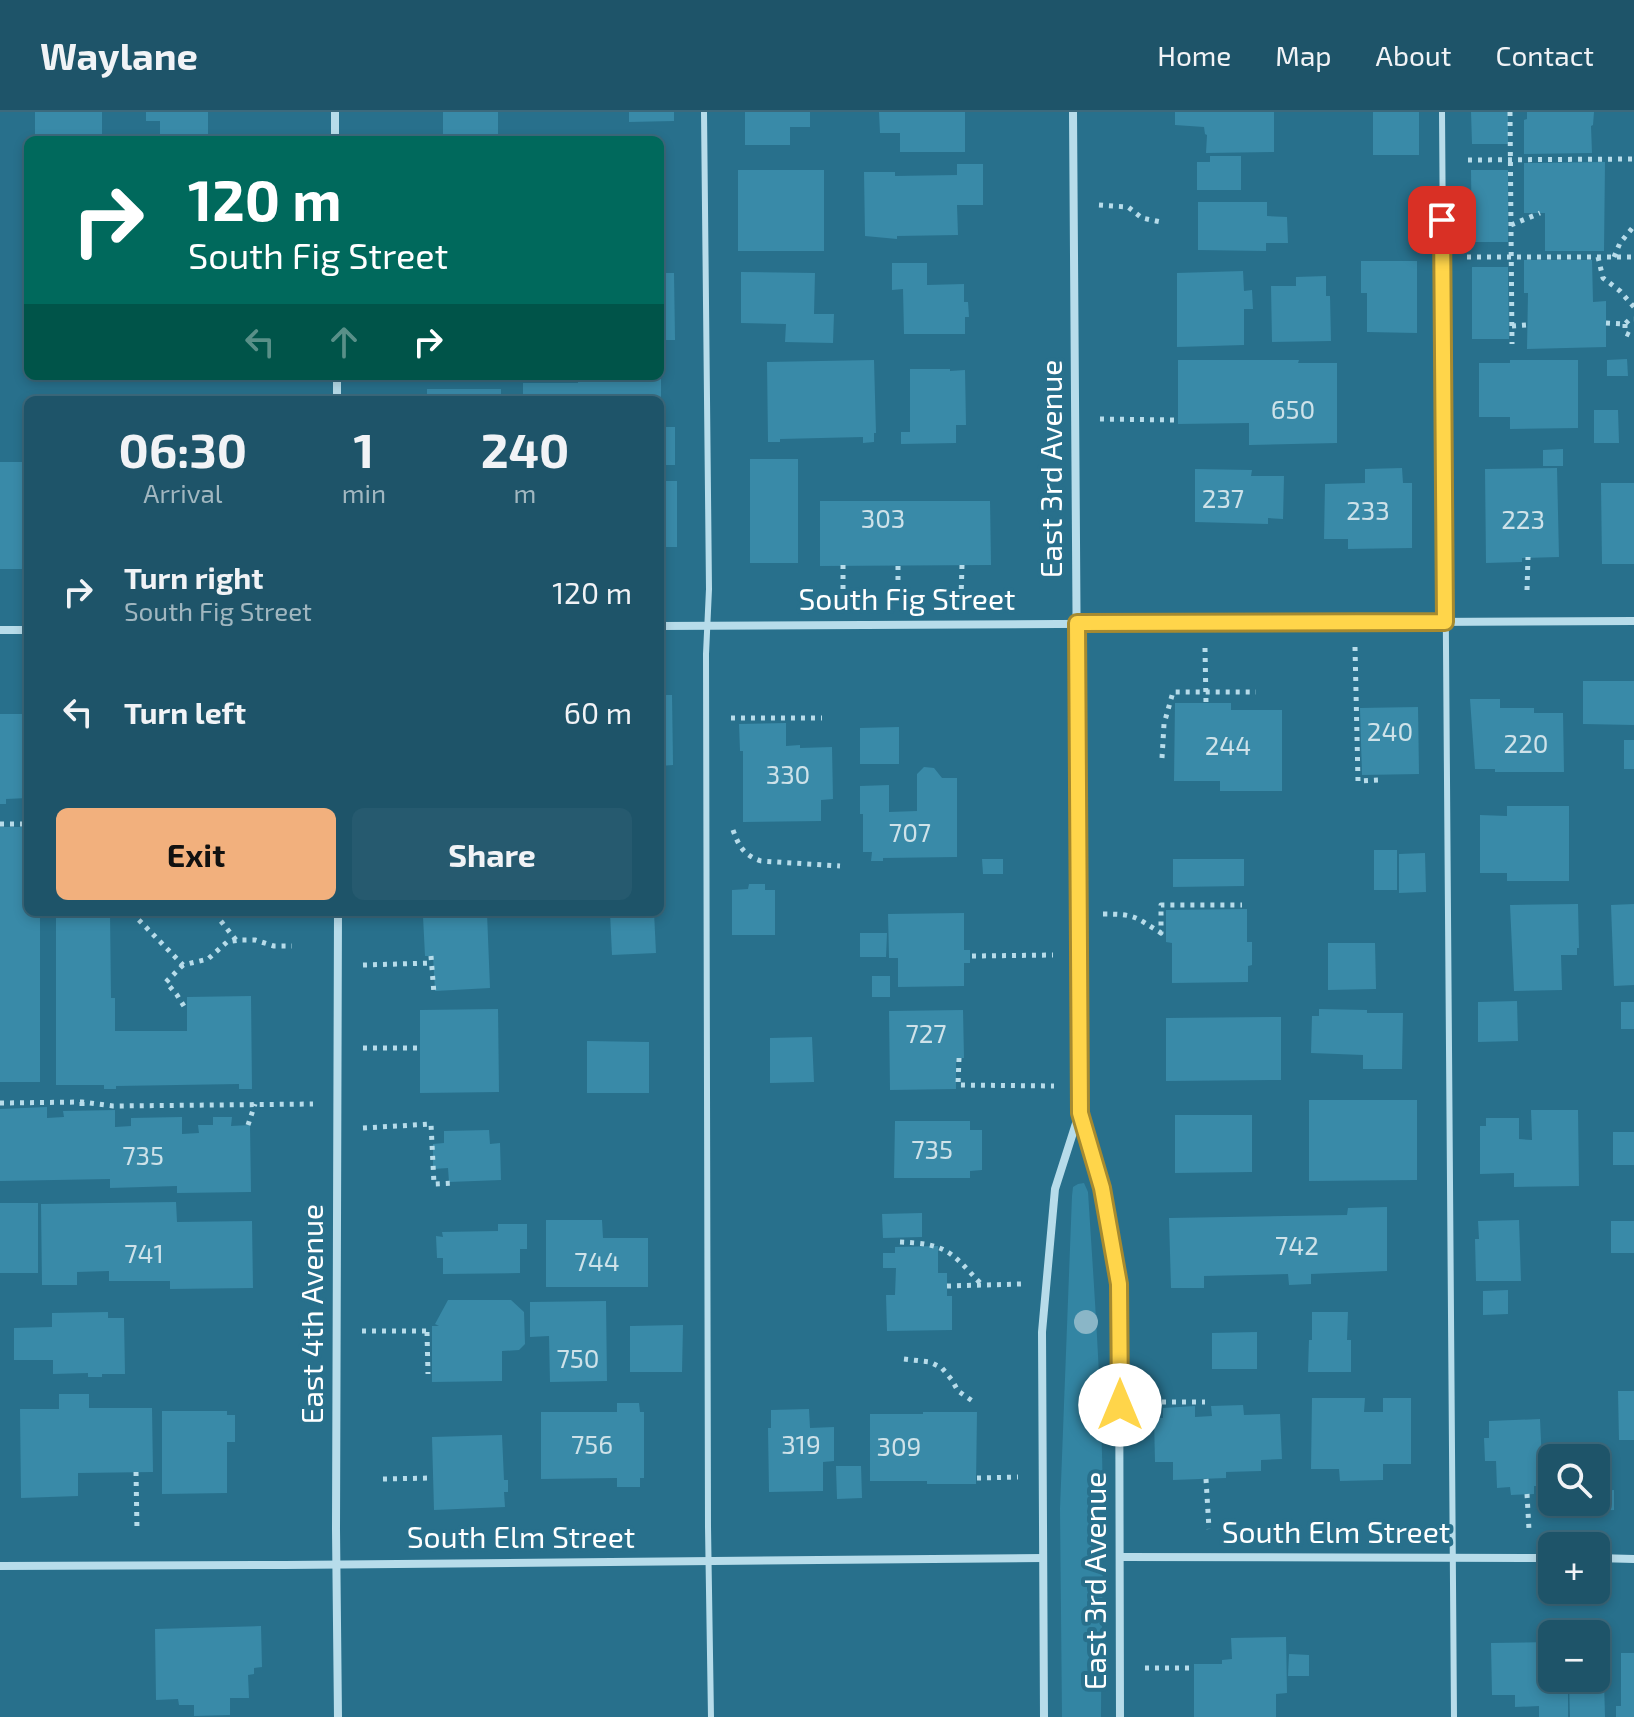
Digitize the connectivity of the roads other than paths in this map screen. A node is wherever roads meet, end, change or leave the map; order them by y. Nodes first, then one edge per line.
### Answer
1 (335, 112) edge
2 (704, 112) edge
3 (1073, 112) edge
4 (1442, 112) edge
5 (335, 136) edge
6 (1634, 621) edge
7 (1445, 622) junction
8 (1077, 623) junction
9 (708, 625) junction
10 (664, 626) edge
11 (0, 630) edge
12 (24, 630) edge
13 (338, 916) edge
14 (1080, 1113) junction
15 (1121, 1557) junction
16 (1453, 1557) junction
17 (1043, 1558) junction
18 (1538, 1558) edge
19 (1610, 1558) edge
20 (1634, 1559) edge
21 (709, 1561) junction
22 (337, 1564) junction
23 (0, 1566) edge
24 (338, 1717) edge
25 (711, 1717) edge
26 (1044, 1717) edge
27 (1120, 1717) edge
28 (1454, 1717) edge

1 - 5 street
2 - 9 lane
3 - 8 street, East 3rd Avenue
4 - 7 lane
6 - 7 street, South Fig Street
7 - 8 street, South Fig Street
7 - 16 lane
8 - 9 street, South Fig Street
8 - 14 street, East 3rd Avenue
9 - 10 street, South Fig Street
9 - 21 lane
11 - 12 street
13 - 22 street, East 4th Avenue
14 - 15 street, East 3rd Avenue
14 - 17 street, East 3rd Avenue
15 - 16 street, South Elm Street
15 - 27 street, East 3rd Avenue
16 - 18 street, South Elm Street
16 - 28 lane
17 - 21 street, South Elm Street
17 - 26 street, East 3rd Avenue
19 - 20 street
21 - 22 street, South Elm Street
21 - 25 lane
22 - 23 street, South Elm Street
22 - 24 street, East 4th Avenue

